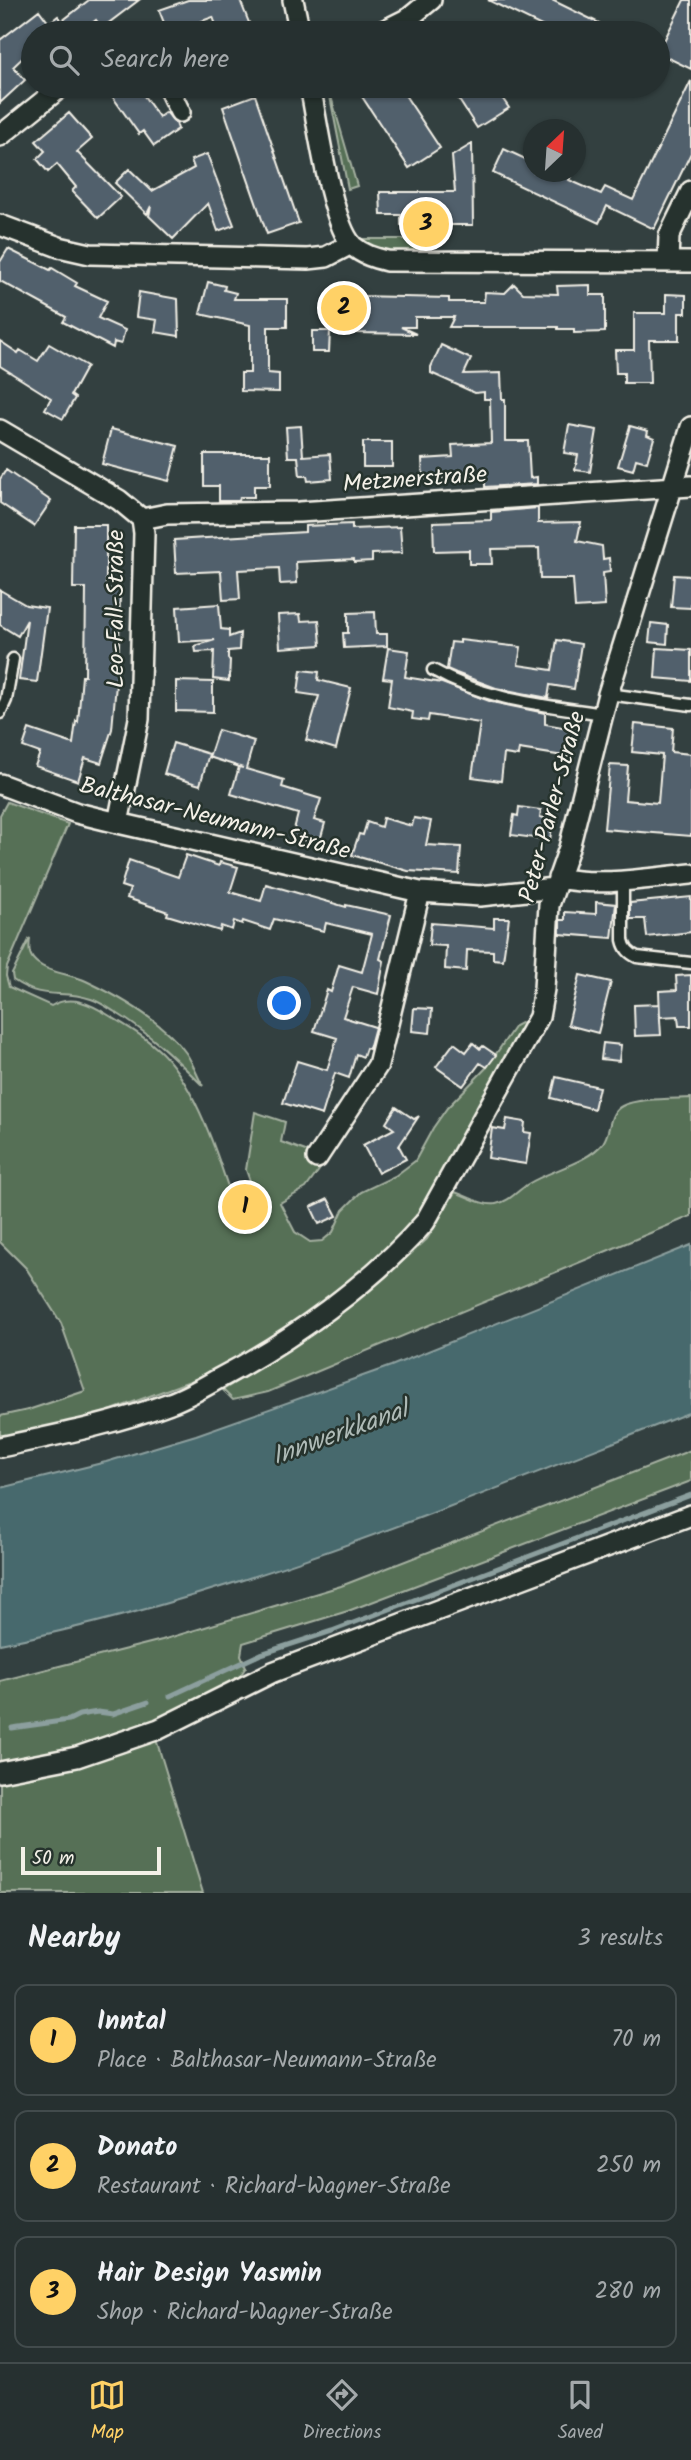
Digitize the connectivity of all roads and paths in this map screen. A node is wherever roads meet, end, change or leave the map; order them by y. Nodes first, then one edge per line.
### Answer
1 (293, 0) edge
2 (431, 0) edge
3 (297, 21) edge
4 (403, 21) edge
5 (47, 98) edge
6 (173, 98) edge
7 (313, 98) edge
8 (180, 112) dead end
9 (0, 136) edge
10 (691, 191) edge
11 (0, 225) edge
12 (351, 244) junction
13 (667, 262) junction
14 (691, 262) edge
15 (691, 427) edge
16 (0, 430) edge
17 (691, 486) edge
18 (671, 489) junction
19 (142, 519) junction
20 (13, 659) dead end
21 (433, 670) dead end
22 (608, 694) junction
23 (691, 705) edge
24 (0, 713) edge
25 (603, 714) junction
26 (0, 784) edge
27 (118, 824) junction
28 (691, 874) edge
29 (623, 880) junction
30 (556, 883) junction
31 (420, 892) junction
32 (691, 963) edge
33 (317, 1158) dead end
34 (0, 1447) edge
35 (691, 1515) edge
36 (0, 1772) edge

1 - 3 street
2 - 4 street
5 - 9 street
6 - 8 street
7 - 12 street
10 - 13 street
11 - 12 street
12 - 13 street
13 - 14 street
15 - 18 street, Peter-Parler-Straße
16 - 19 street, Leo-Fall-Straße
17 - 18 street, Metznerstraße
18 - 19 street, Metznerstraße
18 - 22 street, Peter-Parler-Straße
19 - 27 street, Leo-Fall-Straße
20 - 24 lane
21 - 25 lane
22 - 23 lane
22 - 25 street, Peter-Parler-Straße
25 - 30 street, Peter-Parler-Straße
26 - 27 street, Balthasar-Neumann-Straße
27 - 31 street, Balthasar-Neumann-Straße
28 - 29 street, Balthasar-Neumann-Straße
29 - 30 street, Balthasar-Neumann-Straße
29 - 32 lane
30 - 31 street, Balthasar-Neumann-Straße
30 - 34 street, Peter-Parler-Straße
31 - 33 street
35 - 36 street

